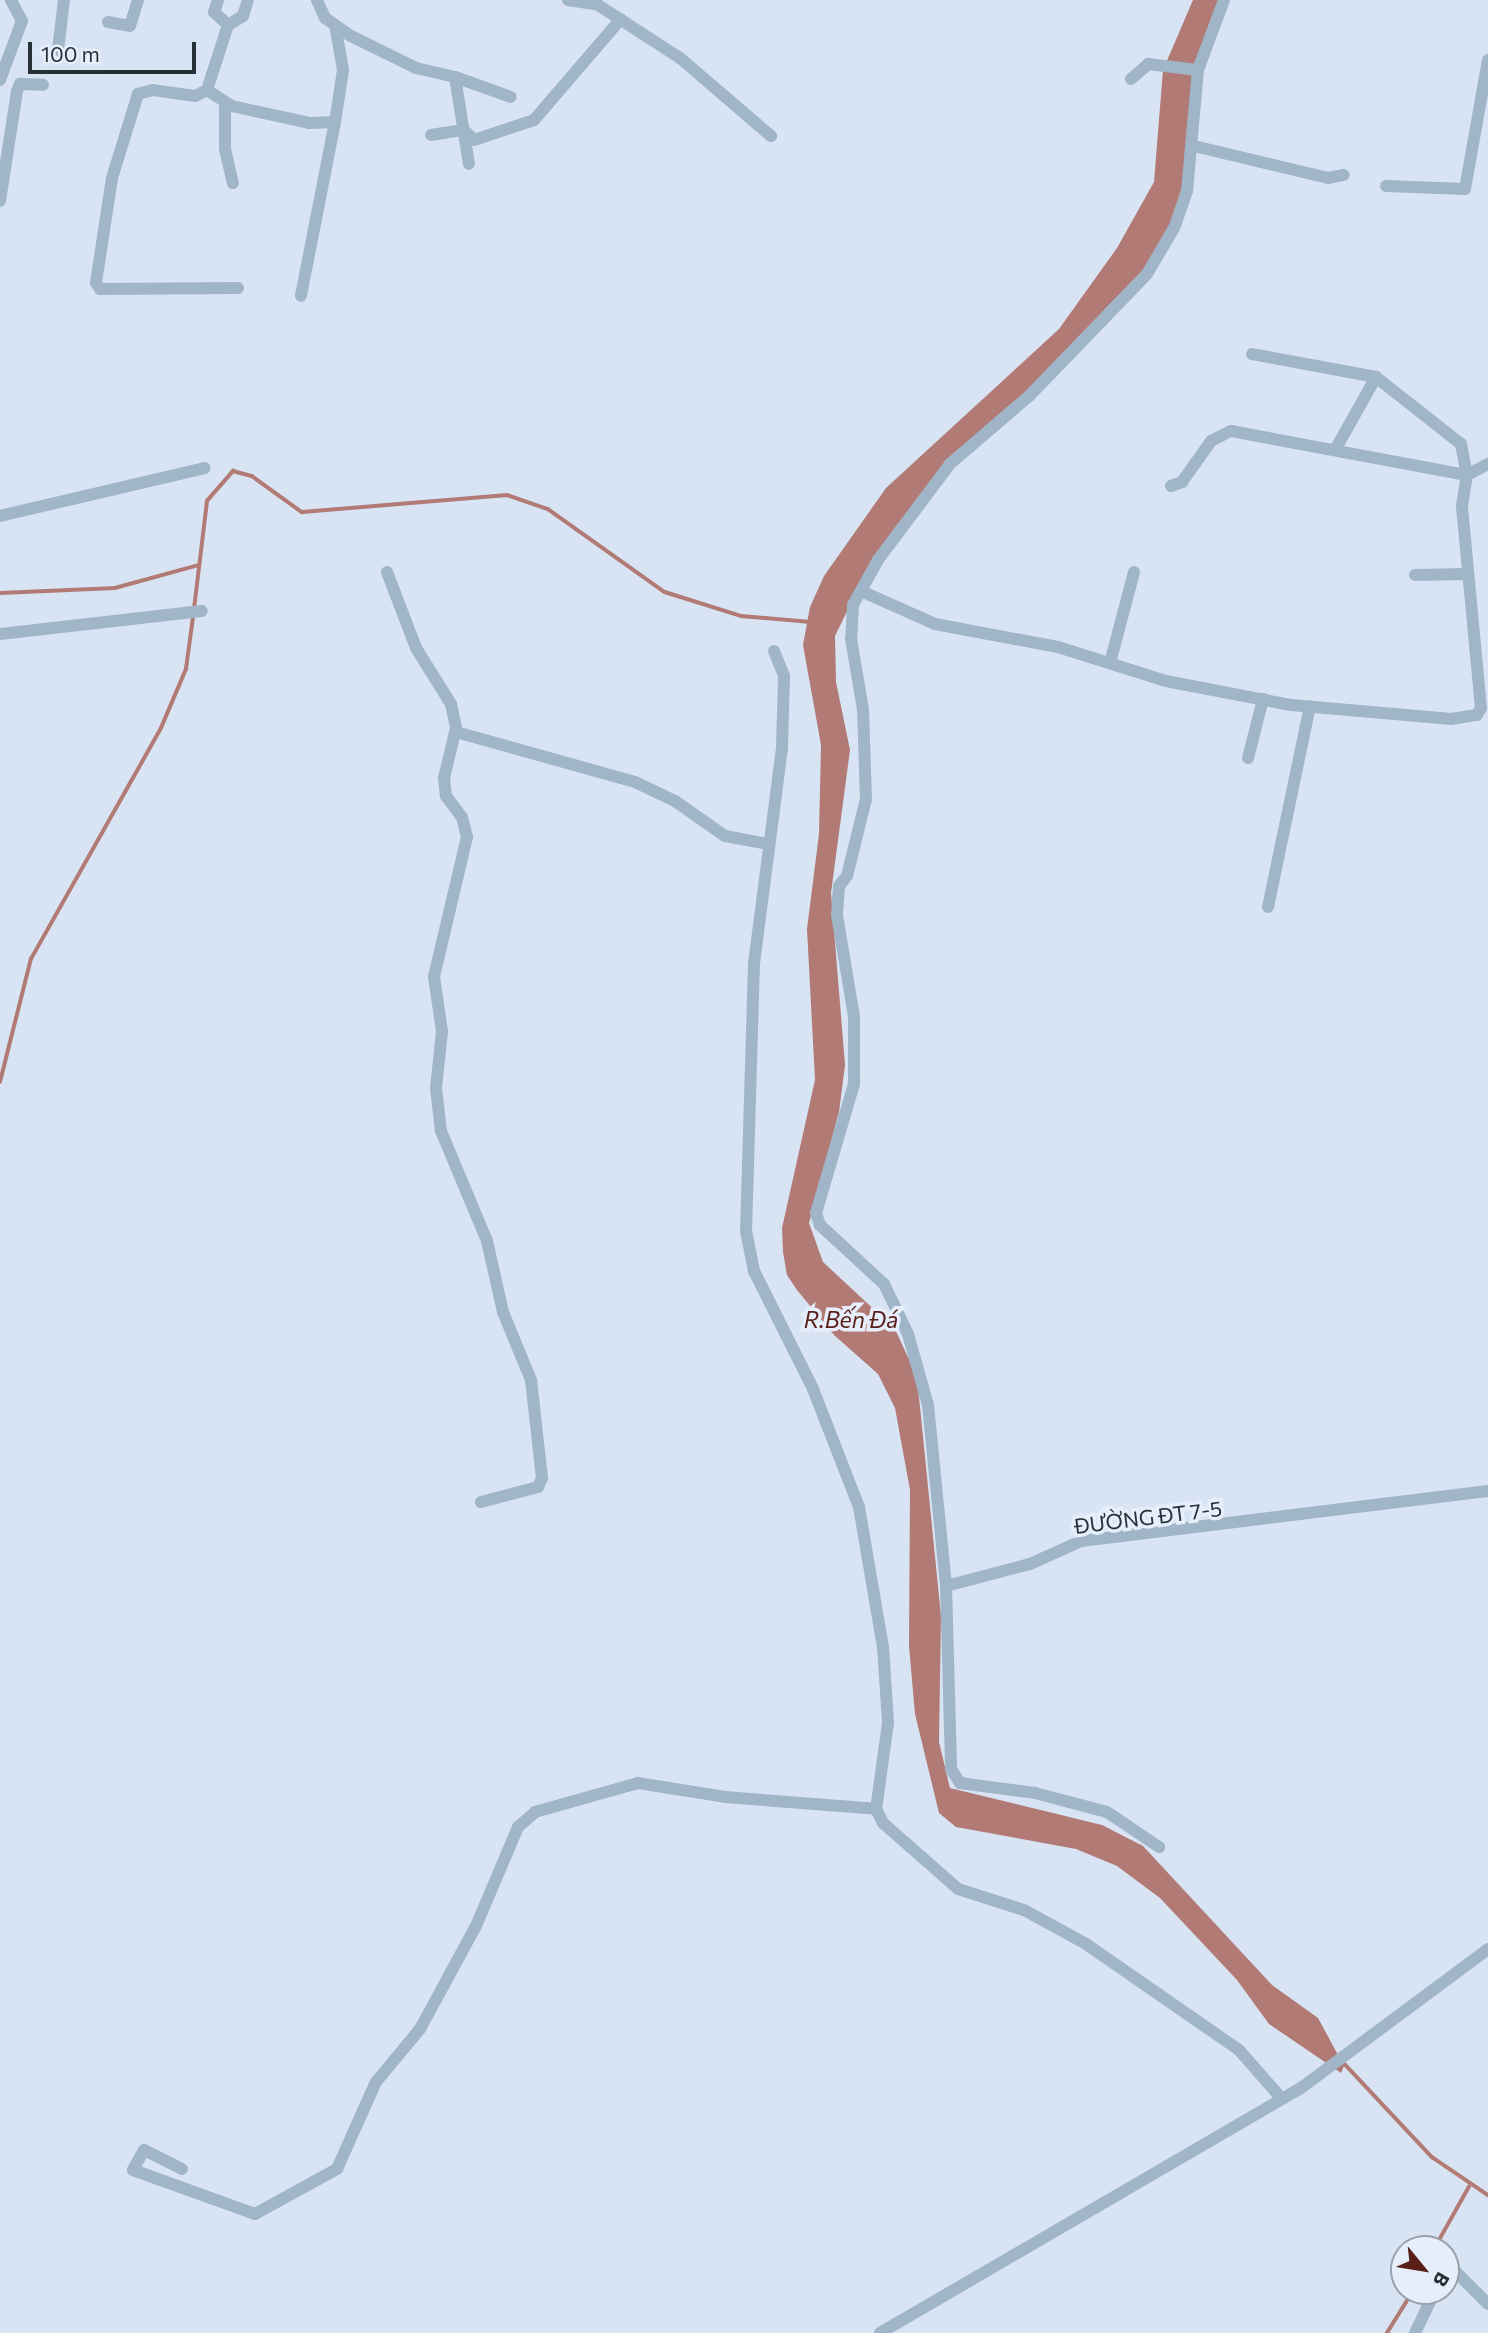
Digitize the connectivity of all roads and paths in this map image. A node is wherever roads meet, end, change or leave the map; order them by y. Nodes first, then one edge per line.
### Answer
1 (11, 0) edge
2 (64, 0) edge
3 (138, 0) edge
4 (218, 0) edge
5 (248, 0) edge
6 (317, 0) edge
7 (568, 0) edge
8 (1224, 0) edge
9 (621, 19) junction
10 (108, 22) dead end
11 (228, 25) junction
12 (335, 25) junction
13 (58, 50) dead end
14 (1488, 60) edge
15 (1197, 70) junction
16 (454, 77) junction
17 (1131, 79) dead end
18 (0, 82) edge
19 (43, 85) dead end
20 (207, 90) junction
21 (16, 91) junction
22 (511, 97) dead end
23 (225, 102) junction
24 (335, 122) junction
25 (464, 130) junction
26 (431, 135) dead end
27 (771, 136) dead end
28 (1194, 146) junction
29 (469, 164) dead end
30 (1344, 175) dead end
31 (233, 183) dead end
32 (1386, 186) dead end
33 (0, 201) edge
34 (238, 288) dead end
35 (301, 296) dead end
36 (1252, 354) dead end
37 (1376, 377) junction
38 (1335, 450) junction
39 (1488, 464) edge
40 (204, 468) dead end
41 (1467, 475) junction
42 (1171, 486) dead end
43 (0, 516) edge
44 (387, 572) dead end
45 (1134, 572) dead end
46 (1467, 574) junction
47 (1415, 575) dead end
48 (861, 591) junction
49 (202, 611) dead end
50 (0, 634) edge
51 (774, 650) dead end
52 (1110, 663) junction
53 (1263, 699) junction
54 (1310, 706) junction
55 (456, 732) junction
56 (1248, 758) dead end
57 (768, 844) junction
58 (1268, 907) dead end
59 (1488, 1491) edge
60 (481, 1502) dead end
61 (946, 1586) junction
62 (876, 1808) junction
63 (1159, 1847) dead end
64 (1488, 1949) edge
65 (1282, 2099) junction
66 (182, 2169) dead end
67 (1460, 2277) edge
68 (1488, 2304) edge
69 (1428, 2305) edge
70 (880, 2333) edge
71 (1415, 2333) edge

1 - 18 street
2 - 13 street
3 - 10 street
4 - 11 street
5 - 11 street
6 - 12 street
7 - 9 street
8 - 15 street
9 - 25 street
9 - 27 street
11 - 20 street
12 - 16 street
12 - 24 street
14 - 32 street
15 - 17 street
15 - 28 street
16 - 22 street
16 - 25 street
18 - 21 street
19 - 21 street
20 - 23 street
20 - 34 street
21 - 33 street
23 - 24 street
23 - 31 street
24 - 35 street
25 - 26 street
25 - 29 street
28 - 30 street
28 - 48 street
36 - 37 street
37 - 38 street
37 - 41 street
38 - 41 street
38 - 42 street
39 - 41 street
40 - 43 street
41 - 46 street
44 - 55 street
45 - 52 street
46 - 47 street
46 - 54 street
48 - 52 street
48 - 61 street
49 - 50 street
51 - 57 street
52 - 53 street
53 - 54 street
53 - 56 street
54 - 58 street
55 - 57 street
55 - 60 street
57 - 62 street
59 - 61 street, ĐƯỜNG ĐT 7-5
61 - 63 street
62 - 65 street
62 - 66 street
64 - 65 street
65 - 70 street
67 - 68 street
69 - 71 street

